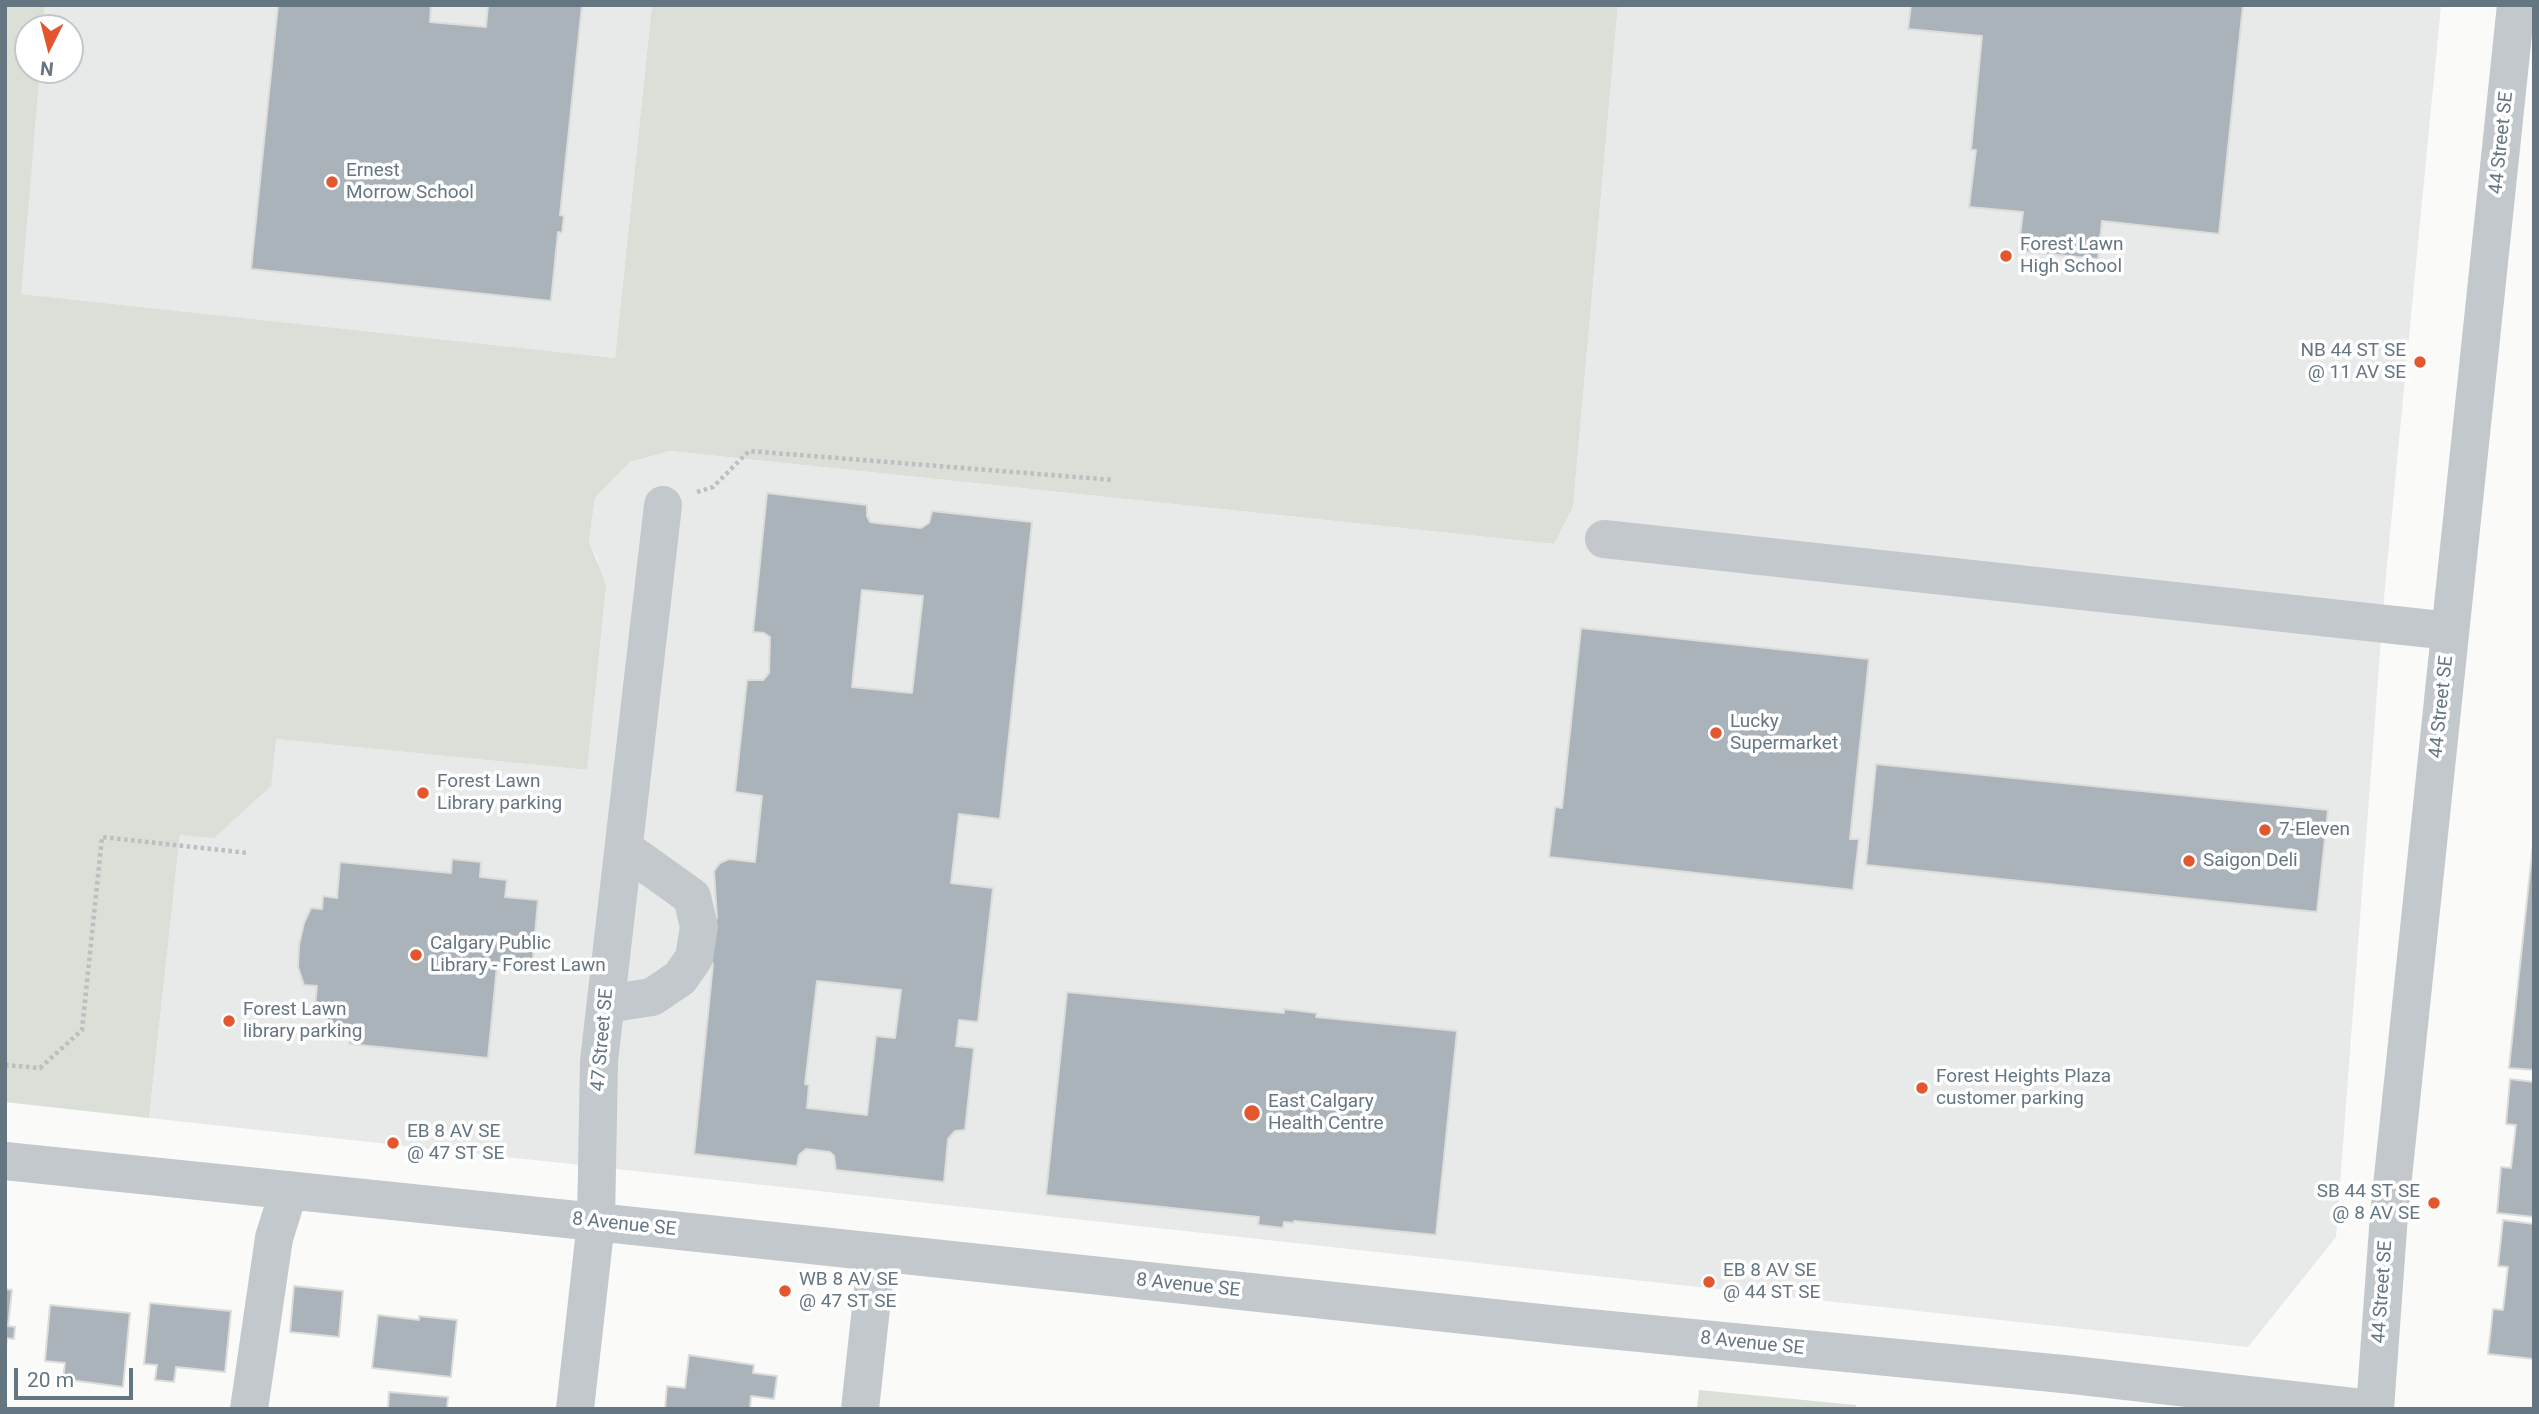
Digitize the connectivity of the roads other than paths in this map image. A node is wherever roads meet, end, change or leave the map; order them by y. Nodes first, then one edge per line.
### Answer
1 (2516, 5) edge
2 (2519, 117) edge
3 (663, 505) road end
4 (1604, 539) dead end
5 (2450, 631) junction
6 (625, 849) junction
7 (606, 1004) junction
8 (5, 1161) edge
9 (289, 1190) junction
10 (596, 1222) junction
11 (877, 1253) junction
12 (2071, 1392) edge
13 (249, 1409) edge
14 (575, 1409) edge
15 (860, 1409) edge
16 (2373, 1409) edge

1 - 2 street, 44 Street SE
2 - 5 street, 44 Street SE
3 - 6 street, 47 Street SE
4 - 5 street
5 - 16 street, 44 Street SE
6 - 7 street, 47 Street SE
6 - 7 street
7 - 10 street, 47 Street SE
8 - 9 street, 8 Avenue SE
9 - 10 street, 8 Avenue SE
9 - 13 street
10 - 11 street, 8 Avenue SE
10 - 14 street, 47 Street SE
11 - 12 street, 8 Avenue SE
11 - 15 street
12 - 16 street, 8 Avenue SE

